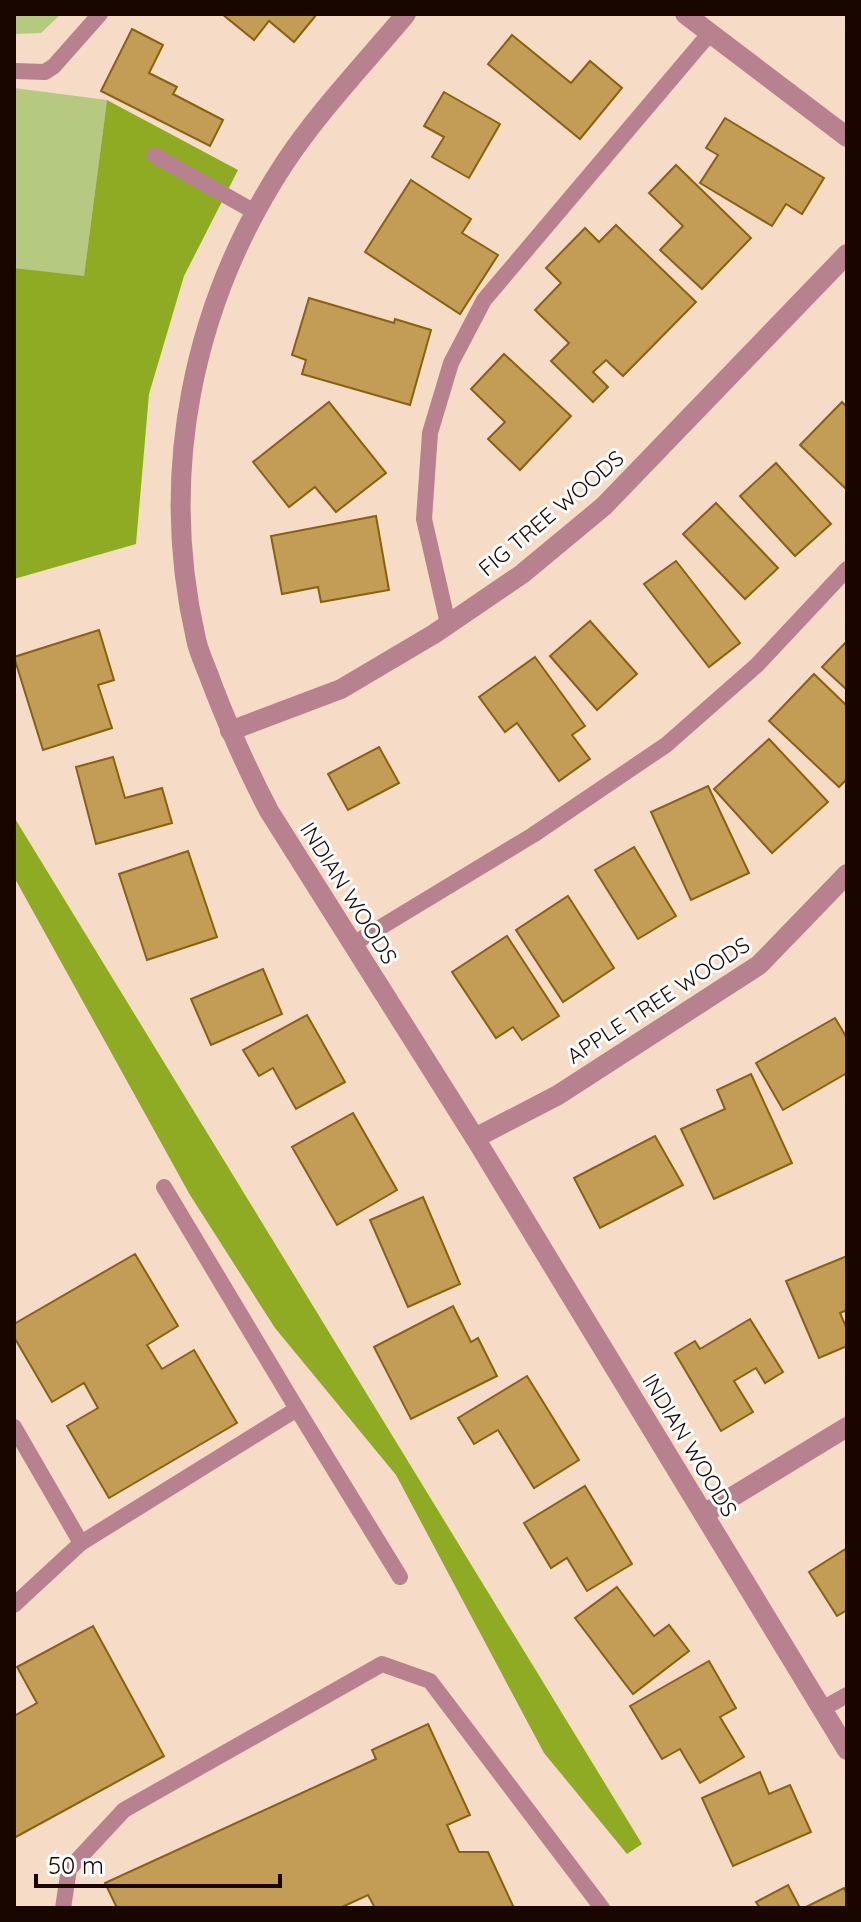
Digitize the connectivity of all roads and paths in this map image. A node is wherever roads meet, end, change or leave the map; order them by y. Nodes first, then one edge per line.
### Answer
1 (100, 14) edge
2 (406, 14) edge
3 (685, 14) edge
4 (710, 33) junction
5 (14, 71) edge
6 (847, 137) edge
7 (154, 155) dead end
8 (255, 212) junction
9 (847, 254) edge
10 (847, 569) edge
11 (448, 624) junction
12 (230, 731) junction
13 (847, 874) edge
14 (353, 944) junction
15 (475, 1138) junction
16 (164, 1187) dead end
17 (297, 1409) junction
18 (14, 1427) edge
19 (847, 1427) edge
20 (704, 1514) junction
21 (81, 1543) junction
22 (400, 1577) dead end
23 (14, 1605) edge
24 (847, 1695) edge
25 (822, 1709) junction
26 (847, 1750) edge
27 (63, 1908) edge
28 (602, 1908) edge

1 - 5 lane
2 - 8 street, INDIAN WOODS
3 - 4 street
4 - 6 street
4 - 11 lane
7 - 8 lane
8 - 12 street, INDIAN WOODS
9 - 11 street, FIG TREE WOODS
10 - 14 lane
11 - 12 street, FIG TREE WOODS
12 - 14 street, INDIAN WOODS
13 - 15 street, APPLE TREE WOODS
14 - 15 street, INDIAN WOODS
15 - 20 street, INDIAN WOODS
16 - 17 lane
17 - 21 lane
17 - 22 lane
18 - 21 lane
19 - 20 street
20 - 25 street, INDIAN WOODS
21 - 23 lane
24 - 25 lane
25 - 26 street, INDIAN WOODS
27 - 28 lane

